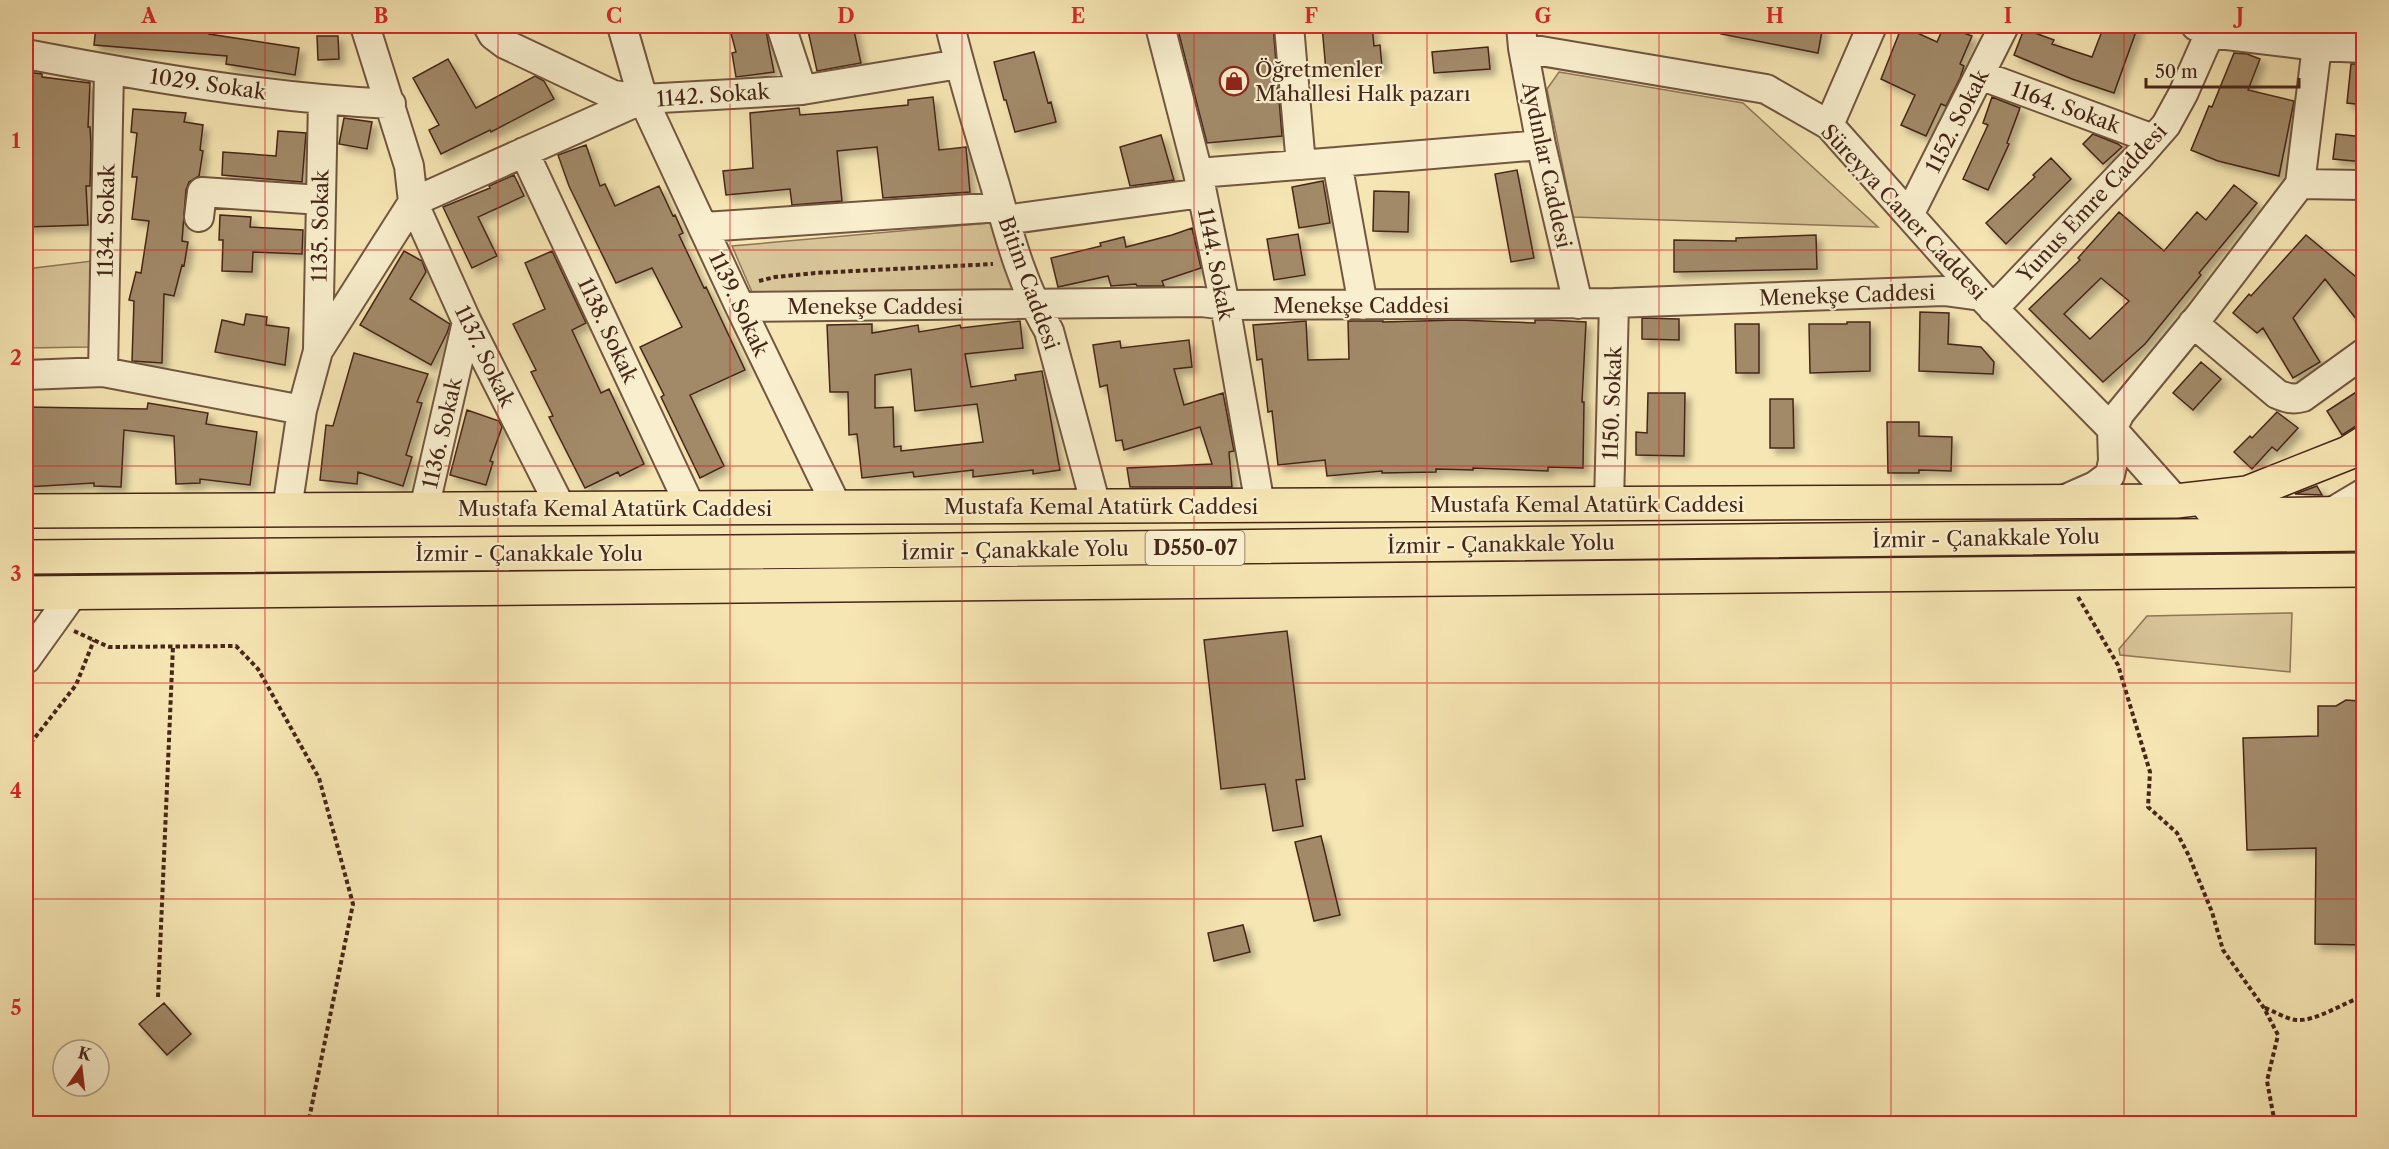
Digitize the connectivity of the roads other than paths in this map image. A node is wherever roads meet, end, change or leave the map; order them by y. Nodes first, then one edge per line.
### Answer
1 (366, 26) edge
2 (488, 26) edge
3 (622, 26) edge
4 (781, 26) edge
5 (950, 26) edge
6 (1160, 26) edge
7 (1289, 26) edge
8 (1872, 26) edge
9 (2004, 26) edge
10 (2206, 28) edge
11 (1522, 37) edge
12 (2317, 46) junction
13 (2364, 48) edge
14 (26, 54) edge
15 (959, 64) junction
16 (109, 70) junction
17 (1980, 75) junction
18 (801, 90) junction
19 (643, 99) junction
20 (323, 100) junction
21 (391, 104) junction
22 (1829, 125) junction
23 (2153, 139) junction
24 (1541, 145) junction
25 (524, 152) junction
26 (1337, 162) junction
27 (1301, 165) junction
28 (1200, 183) junction
29 (2300, 184) junction
30 (2364, 185) edge
31 (321, 200) junction
32 (413, 202) junction
33 (1003, 214) junction
34 (1909, 215) junction
35 (200, 217) dead end
36 (704, 227) junction
37 (736, 298) junction
38 (1987, 302) junction
39 (1614, 303) junction
40 (1578, 304) junction
41 (1034, 305) junction
42 (1225, 305) junction
43 (1363, 305) junction
44 (467, 322) junction
45 (2193, 323) junction
46 (318, 351) junction
47 (2364, 354) edge
48 (103, 372) junction
49 (26, 375) edge
50 (302, 410) junction
51 (2112, 429) junction
52 (2364, 443) edge
53 (2364, 493) edge
54 (2176, 501) junction
55 (2059, 502) junction
56 (1609, 504) junction
57 (1260, 505) junction
58 (1096, 506) junction
59 (837, 507) junction
60 (561, 508) junction
61 (691, 508) junction
62 (287, 509) junction
63 (424, 509) junction
64 (26, 510) edge
65 (2364, 513) edge
66 (2329, 514) junction
67 (2298, 534) junction
68 (2364, 534) edge
69 (2248, 536) junction
70 (26, 557) edge
71 (2364, 570) edge
72 (26, 593) edge
73 (66, 604) junction
74 (26, 659) edge

1 - 21 street, 1137. Sokak
2 - 19 street
3 - 19 street, 1139. Sokak
4 - 18 street
5 - 15 street, Bitim Caddesi
6 - 28 street, 1144. Sokak
7 - 27 street
8 - 22 street
9 - 17 street, 1152. Sokak
10 - 12 street
10 - 23 street, Yunus Emre Caddesi
11 - 22 street, Süreyya Caner Caddesi
11 - 24 street, Aydınlar Caddesi
12 - 13 street
12 - 29 street
14 - 16 street, 1029. Sokak
15 - 18 street, 1142. Sokak
15 - 33 street, Bitim Caddesi
16 - 20 street, 1029. Sokak
16 - 48 street, 1134. Sokak
17 - 23 street, 1164. Sokak
17 - 34 street, 1152. Sokak
18 - 19 street, 1142. Sokak
19 - 25 street, 1142. Sokak
19 - 36 street, 1139. Sokak
20 - 21 street, 1029. Sokak
20 - 31 street, 1135. Sokak
21 - 32 street, 1137. Sokak
22 - 34 street, Süreyya Caner Caddesi
23 - 38 street, Yunus Emre Caddesi
24 - 26 street
24 - 40 street, Aydınlar Caddesi
25 - 32 street, 1142. Sokak
25 - 61 street, 1138. Sokak
26 - 27 street
26 - 43 street
27 - 28 street
28 - 33 street
28 - 42 street, 1144. Sokak
29 - 30 street
29 - 45 street
31 - 35 street
31 - 46 street, 1135. Sokak
32 - 44 street, 1137. Sokak
32 - 46 street
33 - 36 street
33 - 41 street, Bitim Caddesi
34 - 38 street, Süreyya Caner Caddesi
36 - 37 street, 1139. Sokak
37 - 41 street, Menekşe Caddesi
37 - 59 street, 1139. Sokak
38 - 39 street, Menekşe Caddesi
38 - 51 street, Süreyya Caner Caddesi
39 - 40 street, Menekşe Caddesi
39 - 56 street, 1150. Sokak
40 - 43 street, Menekşe Caddesi
41 - 42 street, Menekşe Caddesi
41 - 58 street, Bitim Caddesi
42 - 43 street, Menekşe Caddesi
42 - 57 street, 1144. Sokak
44 - 60 street, 1137. Sokak
44 - 63 street, 1136. Sokak
45 - 47 street
45 - 51 street
46 - 50 street
48 - 49 street
48 - 50 street
50 - 62 street
51 - 54 street, Süreyya Caner Caddesi
51 - 55 street
52 - 54 main road
53 - 66 street
54 - 55 main road, Mustafa Kemal Atatürk Caddesi
54 - 66 main road
54 - 69 main road
55 - 56 main road, Mustafa Kemal Atatürk Caddesi
56 - 57 main road, Mustafa Kemal Atatürk Caddesi
57 - 58 main road, Mustafa Kemal Atatürk Caddesi
58 - 59 main road, Mustafa Kemal Atatürk Caddesi
59 - 61 main road, Mustafa Kemal Atatürk Caddesi
60 - 61 main road, Mustafa Kemal Atatürk Caddesi
60 - 63 main road, Mustafa Kemal Atatürk Caddesi
62 - 63 main road, Mustafa Kemal Atatürk Caddesi
62 - 64 main road, Mustafa Kemal Atatürk Caddesi
65 - 66 main road
66 - 67 street
67 - 68 main road, İzmir - Çanakkale Yolu / D550-07
67 - 69 main road, İzmir - Çanakkale Yolu / D550-07
69 - 70 main road, İzmir - Çanakkale Yolu / D550-07
71 - 73 main road, İzmir - Çanakkale Yolu / D550-07
72 - 73 main road, İzmir - Çanakkale Yolu / D550-07
73 - 74 street

